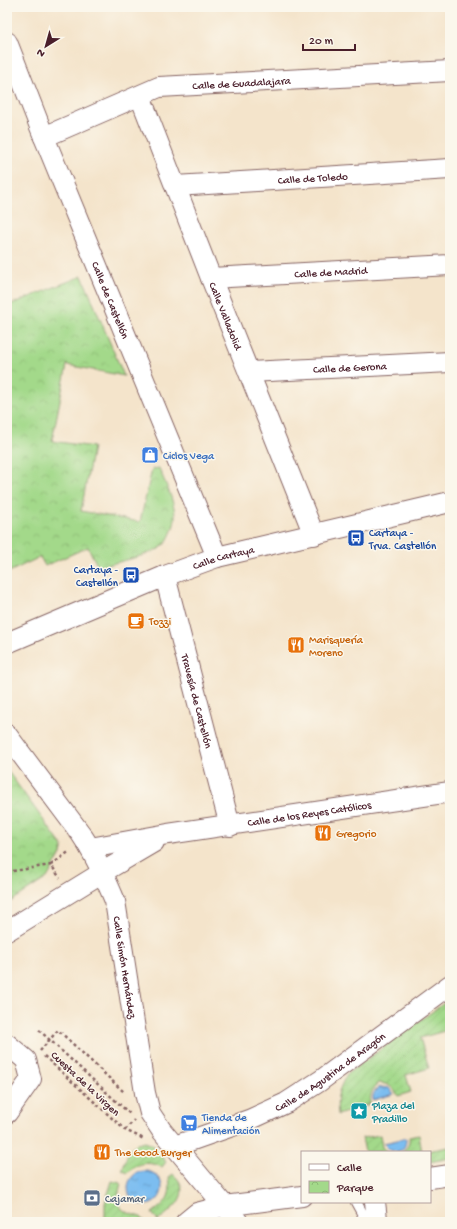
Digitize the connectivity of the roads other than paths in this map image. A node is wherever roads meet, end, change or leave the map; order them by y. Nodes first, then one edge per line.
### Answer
1 (7, 42) edge
2 (450, 71) edge
3 (140, 96) junction
4 (44, 137) junction
5 (450, 169) edge
6 (175, 186) junction
7 (450, 265) edge
8 (211, 278) junction
9 (450, 362) edge
10 (249, 372) junction
11 (450, 502) edge
12 (314, 534) junction
13 (217, 558) junction
14 (165, 576) junction
15 (7, 642) edge
16 (7, 735) edge
17 (449, 795) edge
18 (230, 826) junction
19 (168, 834) junction
20 (85, 841) junction
21 (103, 872) junction
22 (7, 931) edge
23 (450, 985) edge
24 (7, 1044) edge
25 (7, 1113) edge
26 (175, 1146) junction
27 (450, 1175) edge
28 (431, 1178) edge
29 (301, 1196) edge
30 (357, 1203) edge
31 (224, 1206) junction
32 (373, 1214) edge
33 (186, 1222) edge
34 (238, 1222) edge

1 - 4 street, Calle de Castellón
2 - 3 street, Calle de Guadalajara
3 - 4 street, Calle de Guadalajara
3 - 6 street, Calle Valladolid
4 - 13 street, Calle de Castellón
5 - 6 street, Calle de Toledo
6 - 8 street, Calle Valladolid
7 - 8 street, Calle de Madrid
8 - 10 street, Calle Valladolid
9 - 10 street, Calle de Gerona
10 - 12 street, Calle Valladolid
11 - 12 street, Calle Cartaya
12 - 13 street, Calle Cartaya
13 - 14 street, Calle Cartaya
14 - 15 street, Calle Cartaya
14 - 18 street, Travesía de Castellón
16 - 20 street, Calle Simón Hernández
17 - 18 street, Calle de los Reyes Católicos
18 - 19 street, Calle de los Reyes Católicos
19 - 20 street, Calle de los Reyes Católicos
19 - 21 street, Calle de los Reyes Católicos
20 - 21 street, Calle Simón Hernández
21 - 22 street, Calle de los Reyes Católicos
21 - 26 street, Calle Simón Hernández
23 - 26 street, Calle de Agustina de Aragón
24 - 25 street
26 - 31 street, Calle Simón Hernández
27 - 28 street
29 - 31 street
30 - 32 lane
31 - 33 street
31 - 34 street, Calle Simón Hernández

